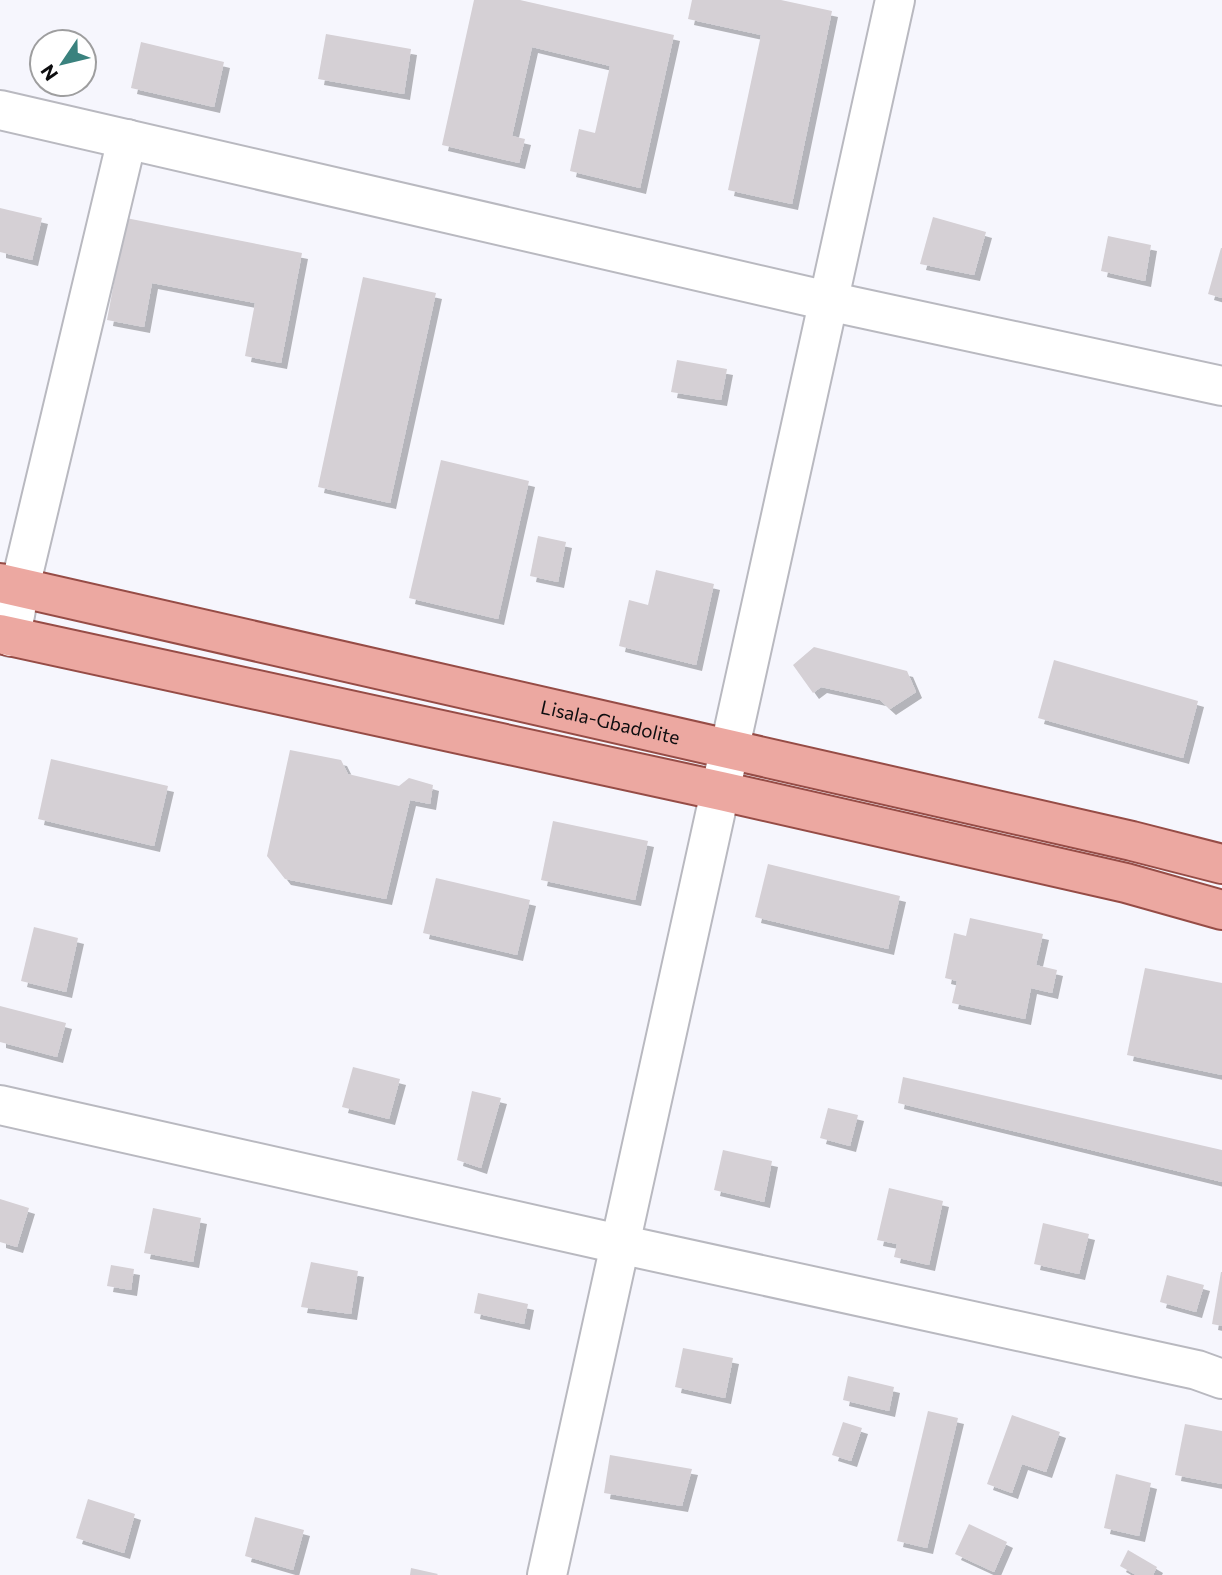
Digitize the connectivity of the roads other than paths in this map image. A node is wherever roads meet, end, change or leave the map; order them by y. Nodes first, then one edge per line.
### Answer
1 (895, 0) edge
2 (0, 110) edge
3 (127, 139) junction
4 (828, 301) junction
5 (1222, 386) edge
6 (10, 585) edge
7 (5, 635) edge
8 (730, 750) junction
9 (721, 791) junction
10 (1132, 841) junction
11 (1222, 864) edge
12 (1126, 883) junction
13 (1222, 910) edge
14 (0, 1105) edge
15 (620, 1244) junction
16 (1222, 1379) edge
17 (547, 1575) edge

1 - 4 street
2 - 3 street
3 - 4 street
3 - 6 street
4 - 5 street
4 - 8 street
6 - 7 street
6 - 8 main road, Lisala-Gbadolite
7 - 9 main road
8 - 9 street
8 - 10 main road, Lisala-Gbadolite
9 - 12 main road
9 - 15 street
10 - 11 main road, Lisala-Gbadolite
10 - 12 main road
12 - 13 main road
14 - 15 street
15 - 16 street
15 - 17 street

